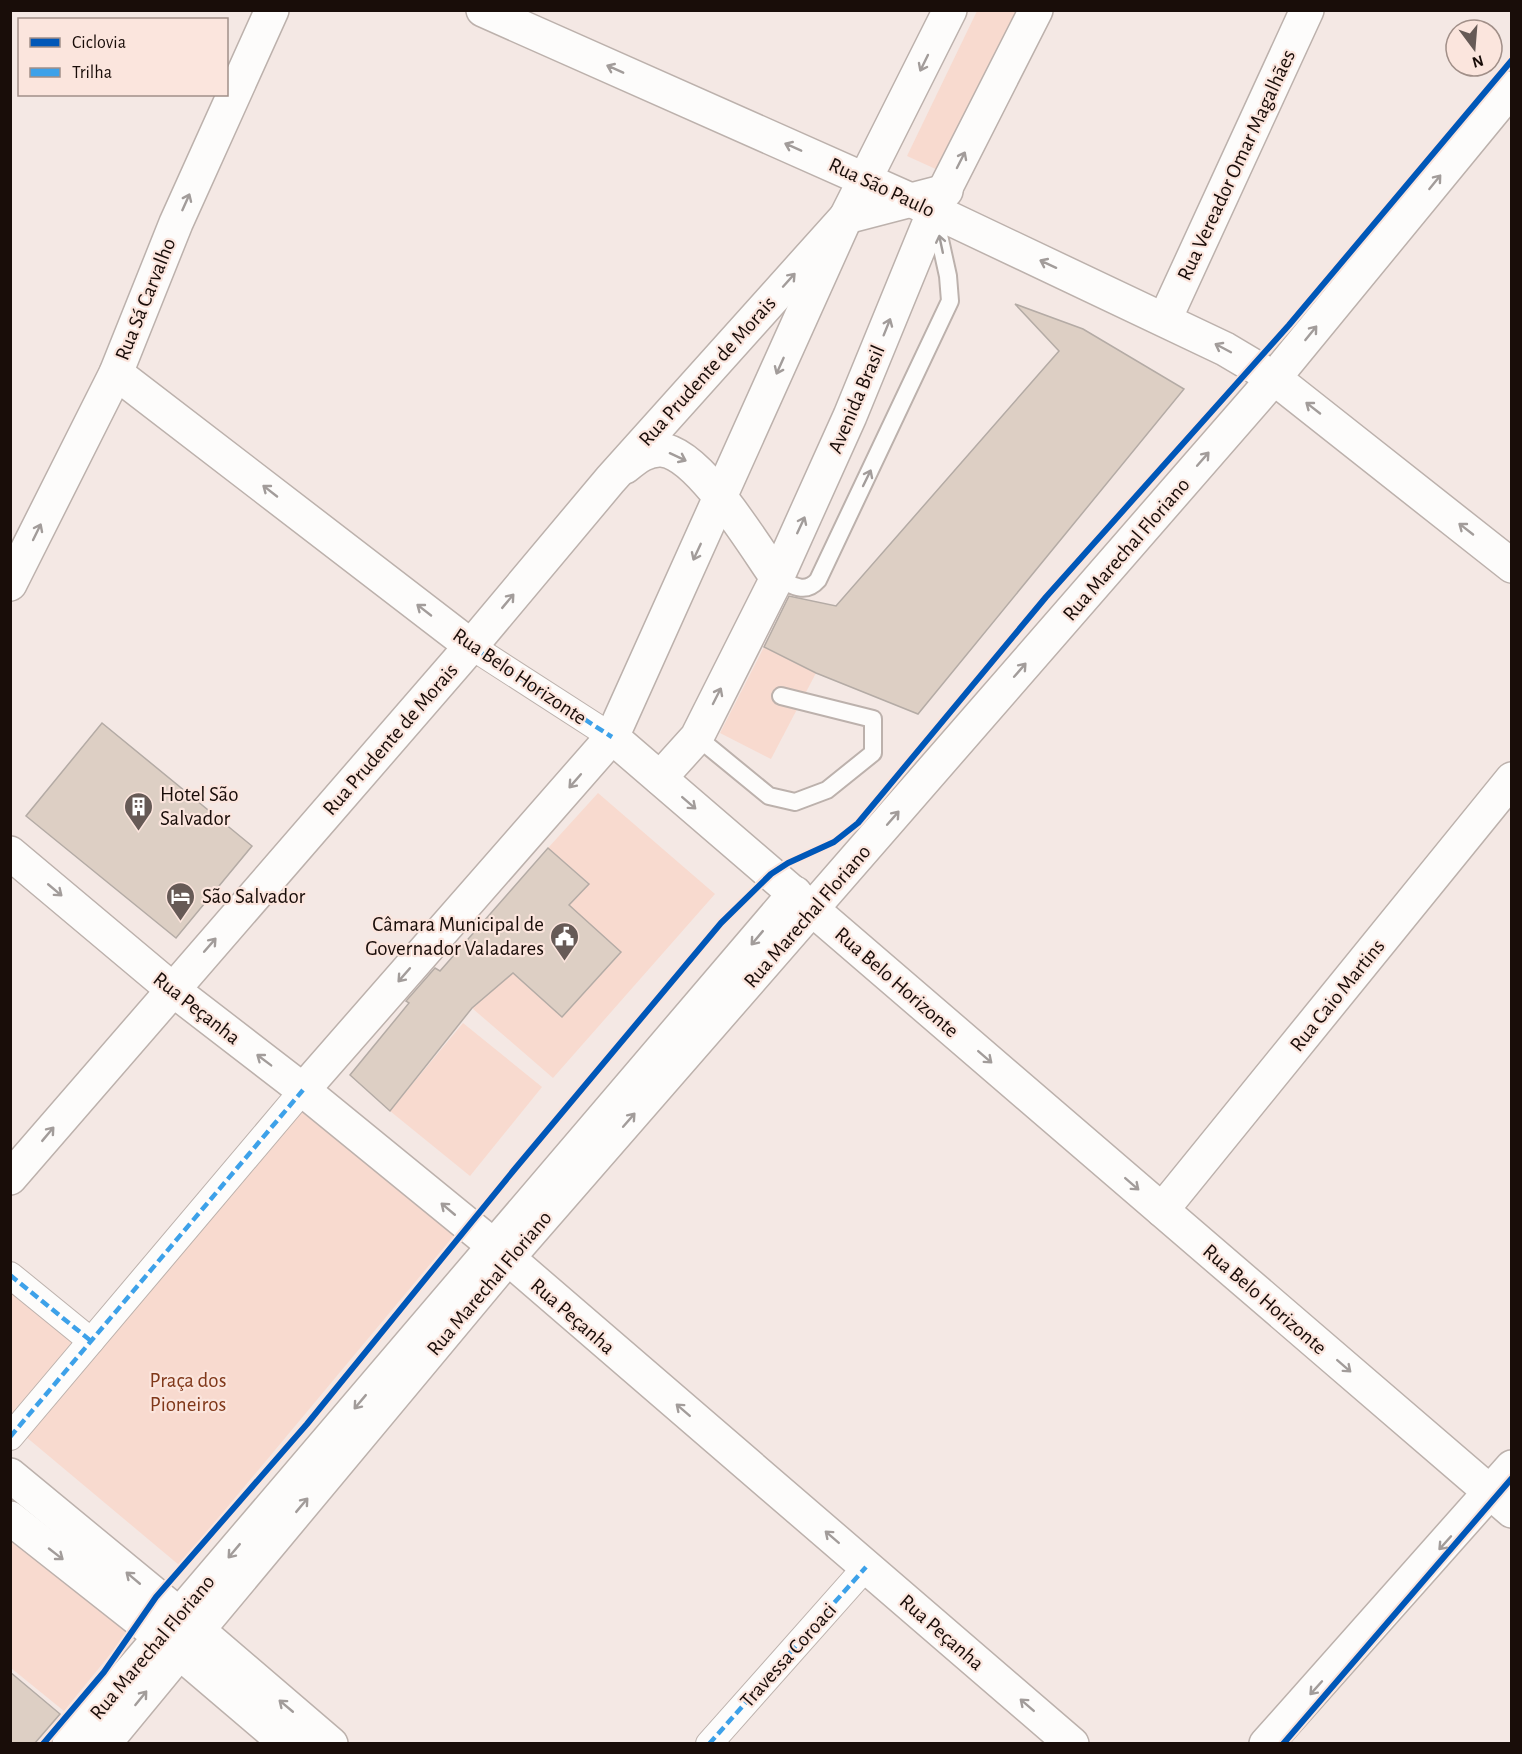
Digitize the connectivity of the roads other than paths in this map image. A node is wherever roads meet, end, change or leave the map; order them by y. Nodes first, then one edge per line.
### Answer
1 (272, 10) edge
2 (483, 10) edge
3 (950, 10) edge
4 (1036, 10) edge
5 (1307, 10) edge
6 (1512, 88) edge
7 (866, 180) junction
8 (931, 201) junction
9 (846, 217) junction
10 (1165, 319) junction
11 (116, 373) junction
12 (1274, 378) junction
13 (610, 480) junction
14 (721, 498) junction
15 (1512, 566) edge
16 (777, 578) junction
17 (10, 585) edge
18 (471, 646) junction
19 (781, 696) dead end
20 (612, 737) junction
21 (696, 737) junction
22 (660, 778) junction
23 (1512, 779) edge
24 (10, 853) edge
25 (804, 901) junction
26 (172, 989) junction
27 (303, 1090) junction
28 (10, 1178) edge
29 (1162, 1210) junction
30 (501, 1253) junction
31 (10, 1275) edge
32 (91, 1341) junction
33 (10, 1437) edge
34 (1512, 1467) edge
35 (10, 1475) edge
36 (1501, 1502) edge
37 (10, 1518) edge
38 (866, 1567) junction
39 (179, 1634) junction
40 (69, 1743) edge
41 (104, 1743) edge
42 (287, 1743) edge
43 (331, 1743) edge
44 (709, 1743) edge
45 (1072, 1743) edge
46 (1266, 1743) edge

11 -> 1 street, Rua Sá Carvalho
7 -> 2 street, Rua São Paulo
3 -> 7 street
8 -> 4 street, Avenida Brasil
5 - 10 street, Rua Vereador Omar Magalhães
12 -> 6 street, Rua Marechal Floriano
7 - 8 street, Rua São Paulo
7 - 9 street
8 - 9 street
10 -> 8 street, Rua São Paulo
16 -> 8 street, Avenida Brasil
16 -> 8 lane
13 -> 9 street, Rua Prudente de Morais
9 -> 14 street
12 -> 10 street, Rua São Paulo
17 -> 11 street, Rua Sá Carvalho
18 -> 11 street, Rua Belo Horizonte
15 -> 12 street, Rua São Paulo
25 -> 12 street, Rua Marechal Floriano
13 -> 14 street
18 -> 13 street, Rua Prudente de Morais
14 - 16 street
14 -> 20 street
21 -> 16 street, Avenida Brasil
18 - 20 street, Rua Belo Horizonte
26 -> 18 street, Rua Prudente de Morais
19 - 21 lane
20 - 22 street, Rua Belo Horizonte
20 -> 27 street
21 - 22 street, Avenida Brasil
22 -> 25 street, Rua Belo Horizonte
23 - 29 street, Rua Caio Martins
24 -> 26 street, Rua Peçanha
25 -> 29 street, Rua Belo Horizonte
25 - 30 street, Rua Marechal Floriano
27 -> 26 street, Rua Peçanha
28 -> 26 street, Rua Prudente de Morais
30 -> 27 street, Rua Peçanha
27 - 32 street
29 -> 36 street, Rua Belo Horizonte
38 -> 30 street, Rua Peçanha
30 - 39 street, Rua Marechal Floriano
31 - 32 street
32 - 33 street
34 - 36 street
39 -> 35 street
36 -> 46 street
37 -> 39 street
38 - 44 street, Travessa Coroaci
45 -> 38 street, Rua Peçanha
39 - 40 street, Rua Marechal Floriano
41 -> 39 street, Rua Marechal Floriano
39 - 42 street
43 -> 39 street

